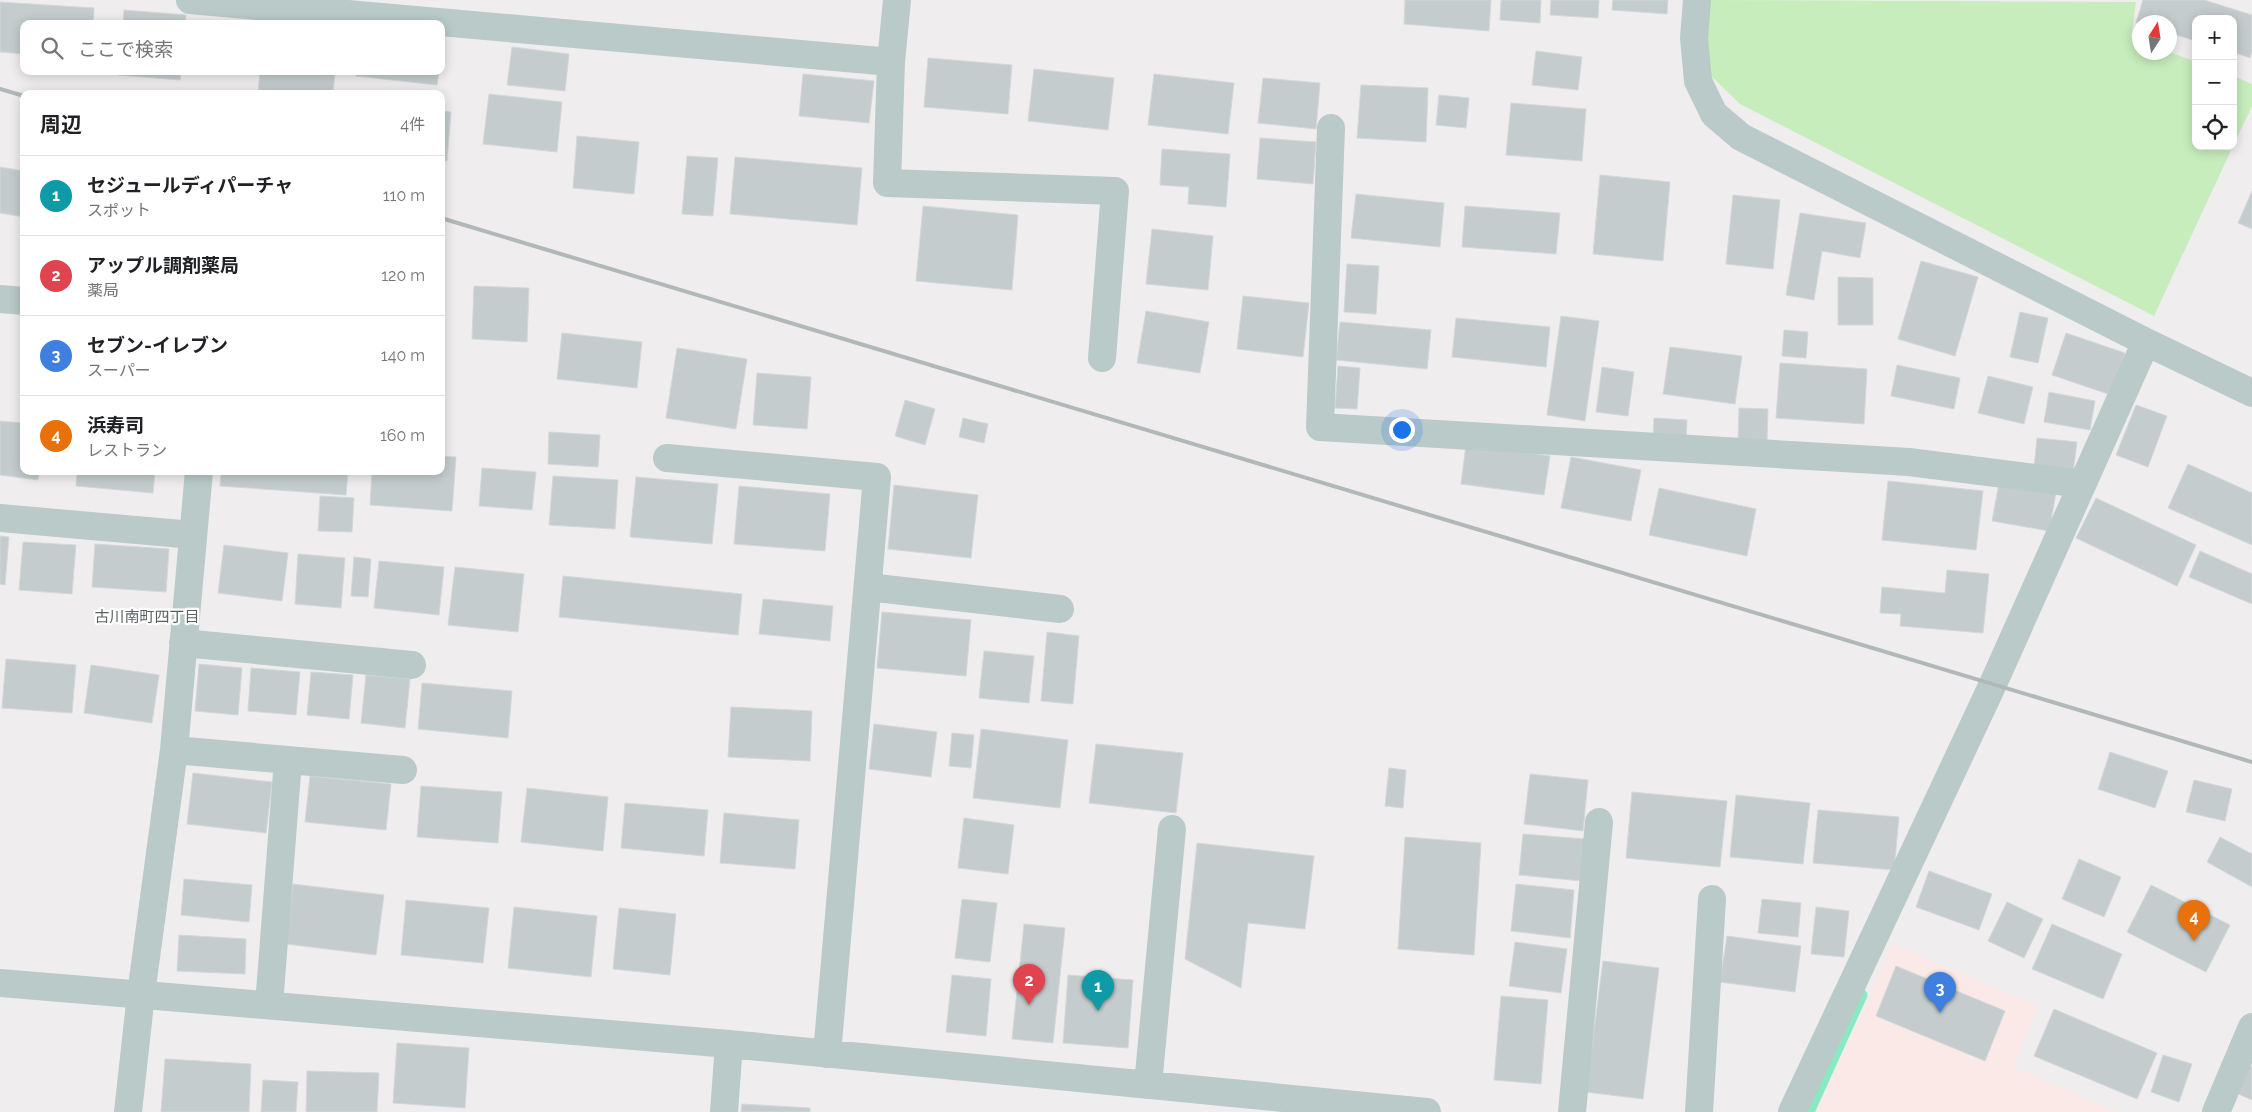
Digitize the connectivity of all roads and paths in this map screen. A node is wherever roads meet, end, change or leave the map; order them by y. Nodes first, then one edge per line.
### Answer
1 (190, 0) edge
2 (897, 0) edge
3 (1697, 0) edge
4 (236, 2) edge
5 (432, 20) edge
6 (445, 21) edge
7 (891, 62) junction
8 (1331, 128) dead end
9 (0, 300) edge
10 (20, 302) edge
11 (2146, 342) junction
12 (1102, 358) dead end
13 (2252, 393) edge
14 (667, 458) dead end
15 (199, 475) edge
16 (2082, 484) junction
17 (0, 518) edge
18 (193, 535) junction
19 (868, 587) junction
20 (1060, 609) dead end
21 (183, 643) junction
22 (412, 665) dead end
23 (174, 750) junction
24 (288, 760) junction
25 (403, 770) dead end
26 (1599, 822) dead end
27 (1172, 829) dead end
28 (1712, 898) dead end
29 (0, 983) edge
30 (140, 994) junction
31 (269, 1005) junction
32 (2252, 1027) edge
33 (730, 1044) junction
34 (827, 1054) junction
35 (1148, 1085) junction
36 (128, 1112) edge
37 (724, 1112) edge
38 (1427, 1112) edge
39 (1572, 1112) edge
40 (1699, 1112) edge
41 (1792, 1112) edge
42 (2216, 1112) edge

1 - 4 street
2 - 7 street
3 - 11 street
4 - 5 street
6 - 7 street
7 - 12 street
8 - 16 street
9 - 10 street
11 - 13 street
11 - 16 street
14 - 19 street
15 - 18 street
16 - 41 street
17 - 18 street
18 - 21 street
19 - 20 street
19 - 34 street
21 - 22 street
21 - 23 street
23 - 24 street
23 - 30 street
24 - 25 street
24 - 31 street
26 - 39 street
27 - 35 street
28 - 40 street
29 - 30 street
30 - 31 street
30 - 36 street
31 - 33 street
32 - 42 street
33 - 34 street
33 - 37 street
34 - 35 street
35 - 38 street

